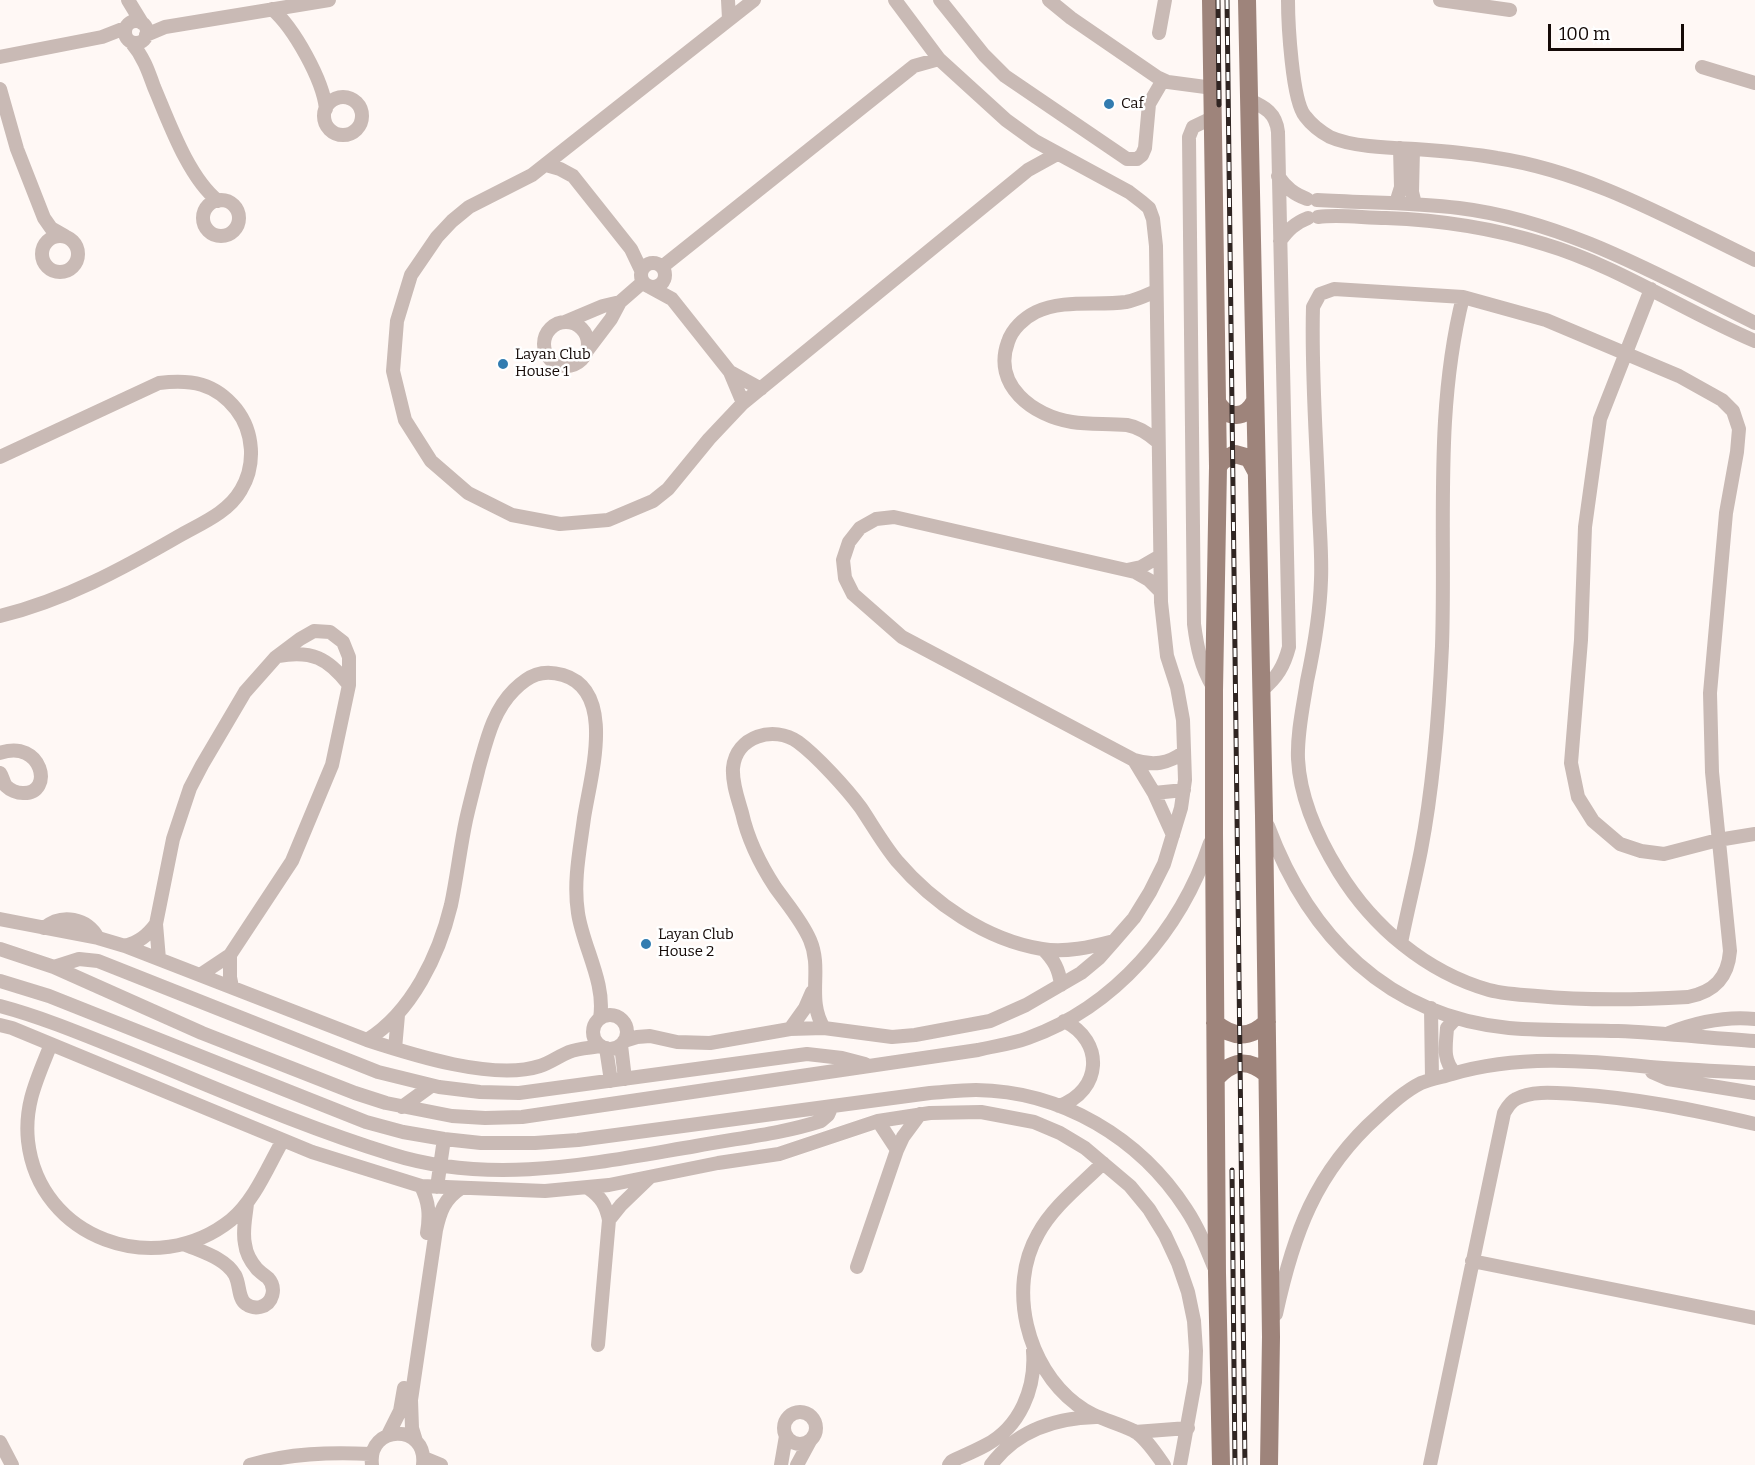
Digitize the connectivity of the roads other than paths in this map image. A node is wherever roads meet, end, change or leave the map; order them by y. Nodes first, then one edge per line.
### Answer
1 (128, 0) edge
2 (329, 0) edge
3 (728, 0) edge
4 (895, 0) edge
5 (940, 0) edge
6 (1049, 0) edge
7 (1165, 0) edge
8 (1211, 0) edge
9 (1247, 0) edge
10 (1288, 0) edge
11 (1440, 0) edge
12 (747, 1) edge
13 (297, 5) junction
14 (272, 9) junction
15 (1510, 10) dead end
16 (729, 19) junction
17 (144, 30) junction
18 (290, 30) junction
19 (1159, 33) dead end
20 (128, 34) junction
21 (926, 43) junction
22 (3, 57) edge
23 (144, 58) junction
24 (939, 59) junction
25 (914, 66) junction
26 (1702, 67) dead end
27 (0, 72) edge
28 (1163, 80) junction
29 (320, 81) junction
30 (1755, 83) edge
31 (1213, 88) junction
32 (0, 89) edge
33 (343, 98) junction
34 (1249, 100) junction
35 (326, 109) junction
36 (1214, 117) junction
37 (1035, 141) junction
38 (568, 148) junction
39 (1407, 149) junction
40 (1057, 154) junction
41 (546, 165) junction
42 (1028, 170) junction
43 (573, 176) junction
44 (1278, 176) junction
45 (201, 184) junction
46 (218, 201) junction
47 (1335, 201) junction
48 (1396, 203) junction
49 (1415, 204) junction
50 (205, 211) junction
51 (1335, 217) junction
52 (44, 218) junction
53 (1559, 232) junction
54 (64, 236) junction
55 (1280, 241) junction
56 (44, 246) junction
57 (1553, 247) junction
58 (632, 249) junction
59 (1755, 260) edge
60 (661, 268) junction
61 (645, 280) junction
62 (1651, 289) junction
63 (1156, 291) junction
64 (1463, 297) junction
65 (672, 299) junction
66 (620, 302) junction
67 (1126, 302) junction
68 (1156, 314) junction
69 (565, 322) junction
70 (1755, 323) edge
71 (1755, 341) edge
72 (586, 352) junction
73 (1624, 353) junction
74 (730, 372) junction
75 (761, 389) junction
76 (1255, 401) junction
77 (1218, 402) junction
78 (743, 403) junction
79 (1158, 413) junction
80 (1128, 425) junction
81 (1158, 442) junction
82 (0, 457) edge
83 (1218, 467) junction
84 (1256, 471) junction
85 (1160, 556) junction
86 (1127, 570) junction
87 (1160, 591) junction
88 (0, 616) edge
89 (276, 657) junction
90 (348, 685) junction
91 (1214, 690) junction
92 (1262, 690) junction
93 (1184, 752) junction
94 (0, 753) edge
95 (1134, 760) junction
96 (1154, 764) junction
97 (0, 773) edge
98 (1150, 787) junction
99 (1184, 790) junction
100 (1264, 816) junction
101 (1214, 833) junction
102 (1755, 834) edge
103 (1173, 835) junction
104 (1718, 840) junction
105 (0, 919) edge
106 (156, 924) junction
107 (1114, 941) junction
108 (1401, 943) junction
109 (125, 946) junction
110 (1088, 947) junction
111 (0, 949) edge
112 (1043, 950) junction
113 (230, 955) junction
114 (159, 959) junction
115 (1094, 962) junction
116 (54, 967) junction
117 (200, 975) junction
118 (0, 981) edge
119 (1061, 985) junction
120 (232, 987) junction
121 (814, 987) junction
122 (601, 995) junction
123 (0, 1006) edge
124 (1431, 1008) junction
125 (398, 1015) junction
126 (1456, 1017) junction
127 (1755, 1019) edge
128 (621, 1021) junction
129 (1064, 1021) junction
130 (597, 1022) junction
131 (1267, 1022) junction
132 (1215, 1023) junction
133 (0, 1025) edge
134 (824, 1028) junction
135 (790, 1029) junction
136 (202, 1033) junction
137 (1666, 1034) junction
138 (650, 1036) junction
139 (367, 1040) junction
140 (1755, 1041) edge
141 (622, 1043) junction
142 (51, 1044) junction
143 (240, 1047) junction
144 (604, 1047) junction
145 (395, 1050) junction
146 (571, 1051) junction
147 (196, 1054) junction
148 (870, 1065) junction
149 (1650, 1067) junction
150 (234, 1068) junction
151 (1455, 1073) junction
152 (1267, 1074) junction
153 (1755, 1074) edge
154 (1215, 1078) junction
155 (625, 1079) junction
156 (1432, 1079) junction
157 (610, 1081) junction
158 (431, 1086) junction
159 (1755, 1093) edge
160 (832, 1106) junction
161 (1059, 1106) junction
162 (402, 1107) junction
163 (920, 1114) junction
164 (878, 1121) junction
165 (1755, 1124) edge
166 (444, 1139) junction
167 (283, 1140) junction
168 (897, 1150) junction
169 (1103, 1163) junction
170 (446, 1166) junction
171 (650, 1178) junction
172 (421, 1186) junction
173 (449, 1187) junction
174 (588, 1188) junction
175 (247, 1203) junction
176 (609, 1220) junction
177 (434, 1221) junction
178 (184, 1244) junction
179 (1472, 1261) junction
180 (857, 1267) dead end
181 (1217, 1273) junction
182 (1755, 1318) edge
183 (1271, 1337) junction
184 (598, 1345) dead end
185 (1033, 1346) junction
186 (1096, 1417) junction
187 (1188, 1428) junction
188 (1136, 1432) junction
189 (388, 1435) junction
190 (786, 1436) junction
191 (416, 1441) junction
192 (810, 1441) junction
193 (0, 1442) edge
194 (372, 1460) edge
195 (1217, 1460) edge
196 (424, 1461) edge
197 (12, 1465) edge
198 (250, 1465) edge
199 (441, 1465) edge
200 (781, 1465) edge
201 (797, 1465) edge
202 (949, 1465) edge
203 (991, 1465) edge
204 (1164, 1465) edge
205 (1180, 1465) edge
206 (1269, 1465) edge
207 (1430, 1465) edge

1 - 17 street
1 - 20 street
2 - 13 street
3 - 16 street
4 - 21 street
5 - 28 street
6 - 28 street
7 - 19 street
8 - 31 main road
9 - 34 main road
10 - 39 street
11 - 15 street
12 - 16 street
13 - 14 street
13 - 18 street
14 - 17 street
14 - 18 street
16 - 38 street
17 - 20 street
17 - 20 street
17 - 23 street
18 - 29 street
20 - 22 street
20 - 23 street
21 - 24 street
21 - 25 street
22 - 27 street
23 - 45 street
24 - 25 street
24 - 37 street
25 - 60 street
26 - 30 street
28 - 31 street
29 - 33 street
29 - 35 street
31 - 36 main road
32 - 52 street
33 - 35 street
33 - 35 street
34 - 44 street
34 - 76 main road
36 - 77 main road
36 - 91 street
37 - 40 street
37 - 42 street
38 - 41 street
38 - 43 street
39 - 48 street
39 - 49 street
39 - 59 street
40 - 42 street
40 - 63 street
41 - 43 street
41 - 78 street
42 - 75 street
43 - 58 street
44 - 47 street
44 - 55 street
45 - 46 street
45 - 50 street
46 - 50 street
46 - 50 street
47 - 48 street
47 - 51 street
48 - 49 street
49 - 53 street
51 - 55 street
51 - 57 street
52 - 54 street
52 - 56 street
53 - 57 street
53 - 70 street
54 - 56 street
54 - 56 street
55 - 92 street
57 - 62 street
58 - 60 street
58 - 61 street
60 - 61 street
60 - 61 street
60 - 65 street
61 - 65 street
61 - 66 street
62 - 71 street
62 - 73 street
63 - 67 street
63 - 68 street
64 - 73 street
64 - 108 street
64 - 108 street
65 - 74 street
66 - 69 street
66 - 72 street
67 - 68 street
67 - 80 street
68 - 79 street
69 - 72 street
69 - 72 street
73 - 104 street
73 - 104 street
74 - 75 street
74 - 78 street
75 - 78 street
76 - 77 main road
76 - 84 main road
77 - 83 main road
79 - 80 street
79 - 81 street
80 - 81 street
81 - 85 street
82 - 88 street
83 - 84 main road
83 - 91 main road
84 - 92 main road
85 - 86 street
85 - 87 street
86 - 87 street
86 - 95 street
87 - 93 street
89 - 90 street
89 - 90 street
89 - 106 street
90 - 113 street
91 - 101 main road
92 - 100 main road
93 - 96 street
93 - 99 street
94 - 97 street
95 - 96 street
95 - 98 street
96 - 98 street
98 - 99 street
98 - 103 street
99 - 103 street
100 - 124 street
100 - 131 main road
101 - 129 street
101 - 132 main road
102 - 104 street
103 - 107 street
104 - 108 street
105 - 109 street
106 - 109 street
106 - 114 street
107 - 110 street
107 - 115 street
109 - 114 street
110 - 112 street
110 - 115 street
111 - 116 street
112 - 119 street
112 - 121 street
113 - 117 street
113 - 120 street
114 - 117 street
115 - 119 street
116 - 136 street
116 - 158 street
117 - 120 street
118 - 147 street
119 - 134 street
120 - 139 street
121 - 134 street
121 - 135 street
122 - 125 street
122 - 128 street
122 - 130 street
123 - 170 street
124 - 126 street
124 - 156 street
125 - 139 street
125 - 145 street
126 - 137 street
126 - 151 street
127 - 137 street
128 - 130 street
128 - 138 street
128 - 141 street
129 - 148 street
129 - 161 street
130 - 144 street
130 - 146 street
131 - 132 main road
131 - 152 main road
132 - 154 main road
133 - 142 street
134 - 135 street
135 - 138 street
136 - 143 street
136 - 147 street
137 - 140 street
138 - 141 street
139 - 145 street
141 - 144 street
141 - 155 street
142 - 167 street
142 - 178 street
143 - 150 street
143 - 162 street
144 - 146 street
144 - 157 street
145 - 146 street
147 - 150 street
148 - 155 street
148 - 162 street
149 - 151 street
149 - 153 street
149 - 159 street
150 - 166 street
151 - 156 street
152 - 154 main road
152 - 183 main road
154 - 181 main road
155 - 157 street
156 - 183 street
157 - 158 street
158 - 162 street
160 - 161 street
160 - 166 street
160 - 170 street
161 - 181 street
163 - 164 street
163 - 168 street
163 - 169 street
164 - 168 street
164 - 171 street
165 - 179 street
166 - 170 street
167 - 172 street
167 - 175 street
168 - 180 street
169 - 185 street
169 - 187 street
170 - 173 street
171 - 174 street
171 - 176 street
172 - 173 street
172 - 177 street
173 - 174 street
173 - 177 street
174 - 176 street
175 - 178 street
175 - 178 street
176 - 184 street
177 - 189 street
177 - 191 street
179 - 182 street
179 - 207 street
181 - 195 main road
183 - 206 main road
185 - 186 street
185 - 202 street
186 - 188 street
186 - 203 street
187 - 188 street
187 - 205 street
188 - 204 street
189 - 191 street
189 - 194 street
190 - 192 street
190 - 192 street
190 - 200 street
191 - 196 street
192 - 201 street
193 - 197 street
194 - 198 street
196 - 199 street

